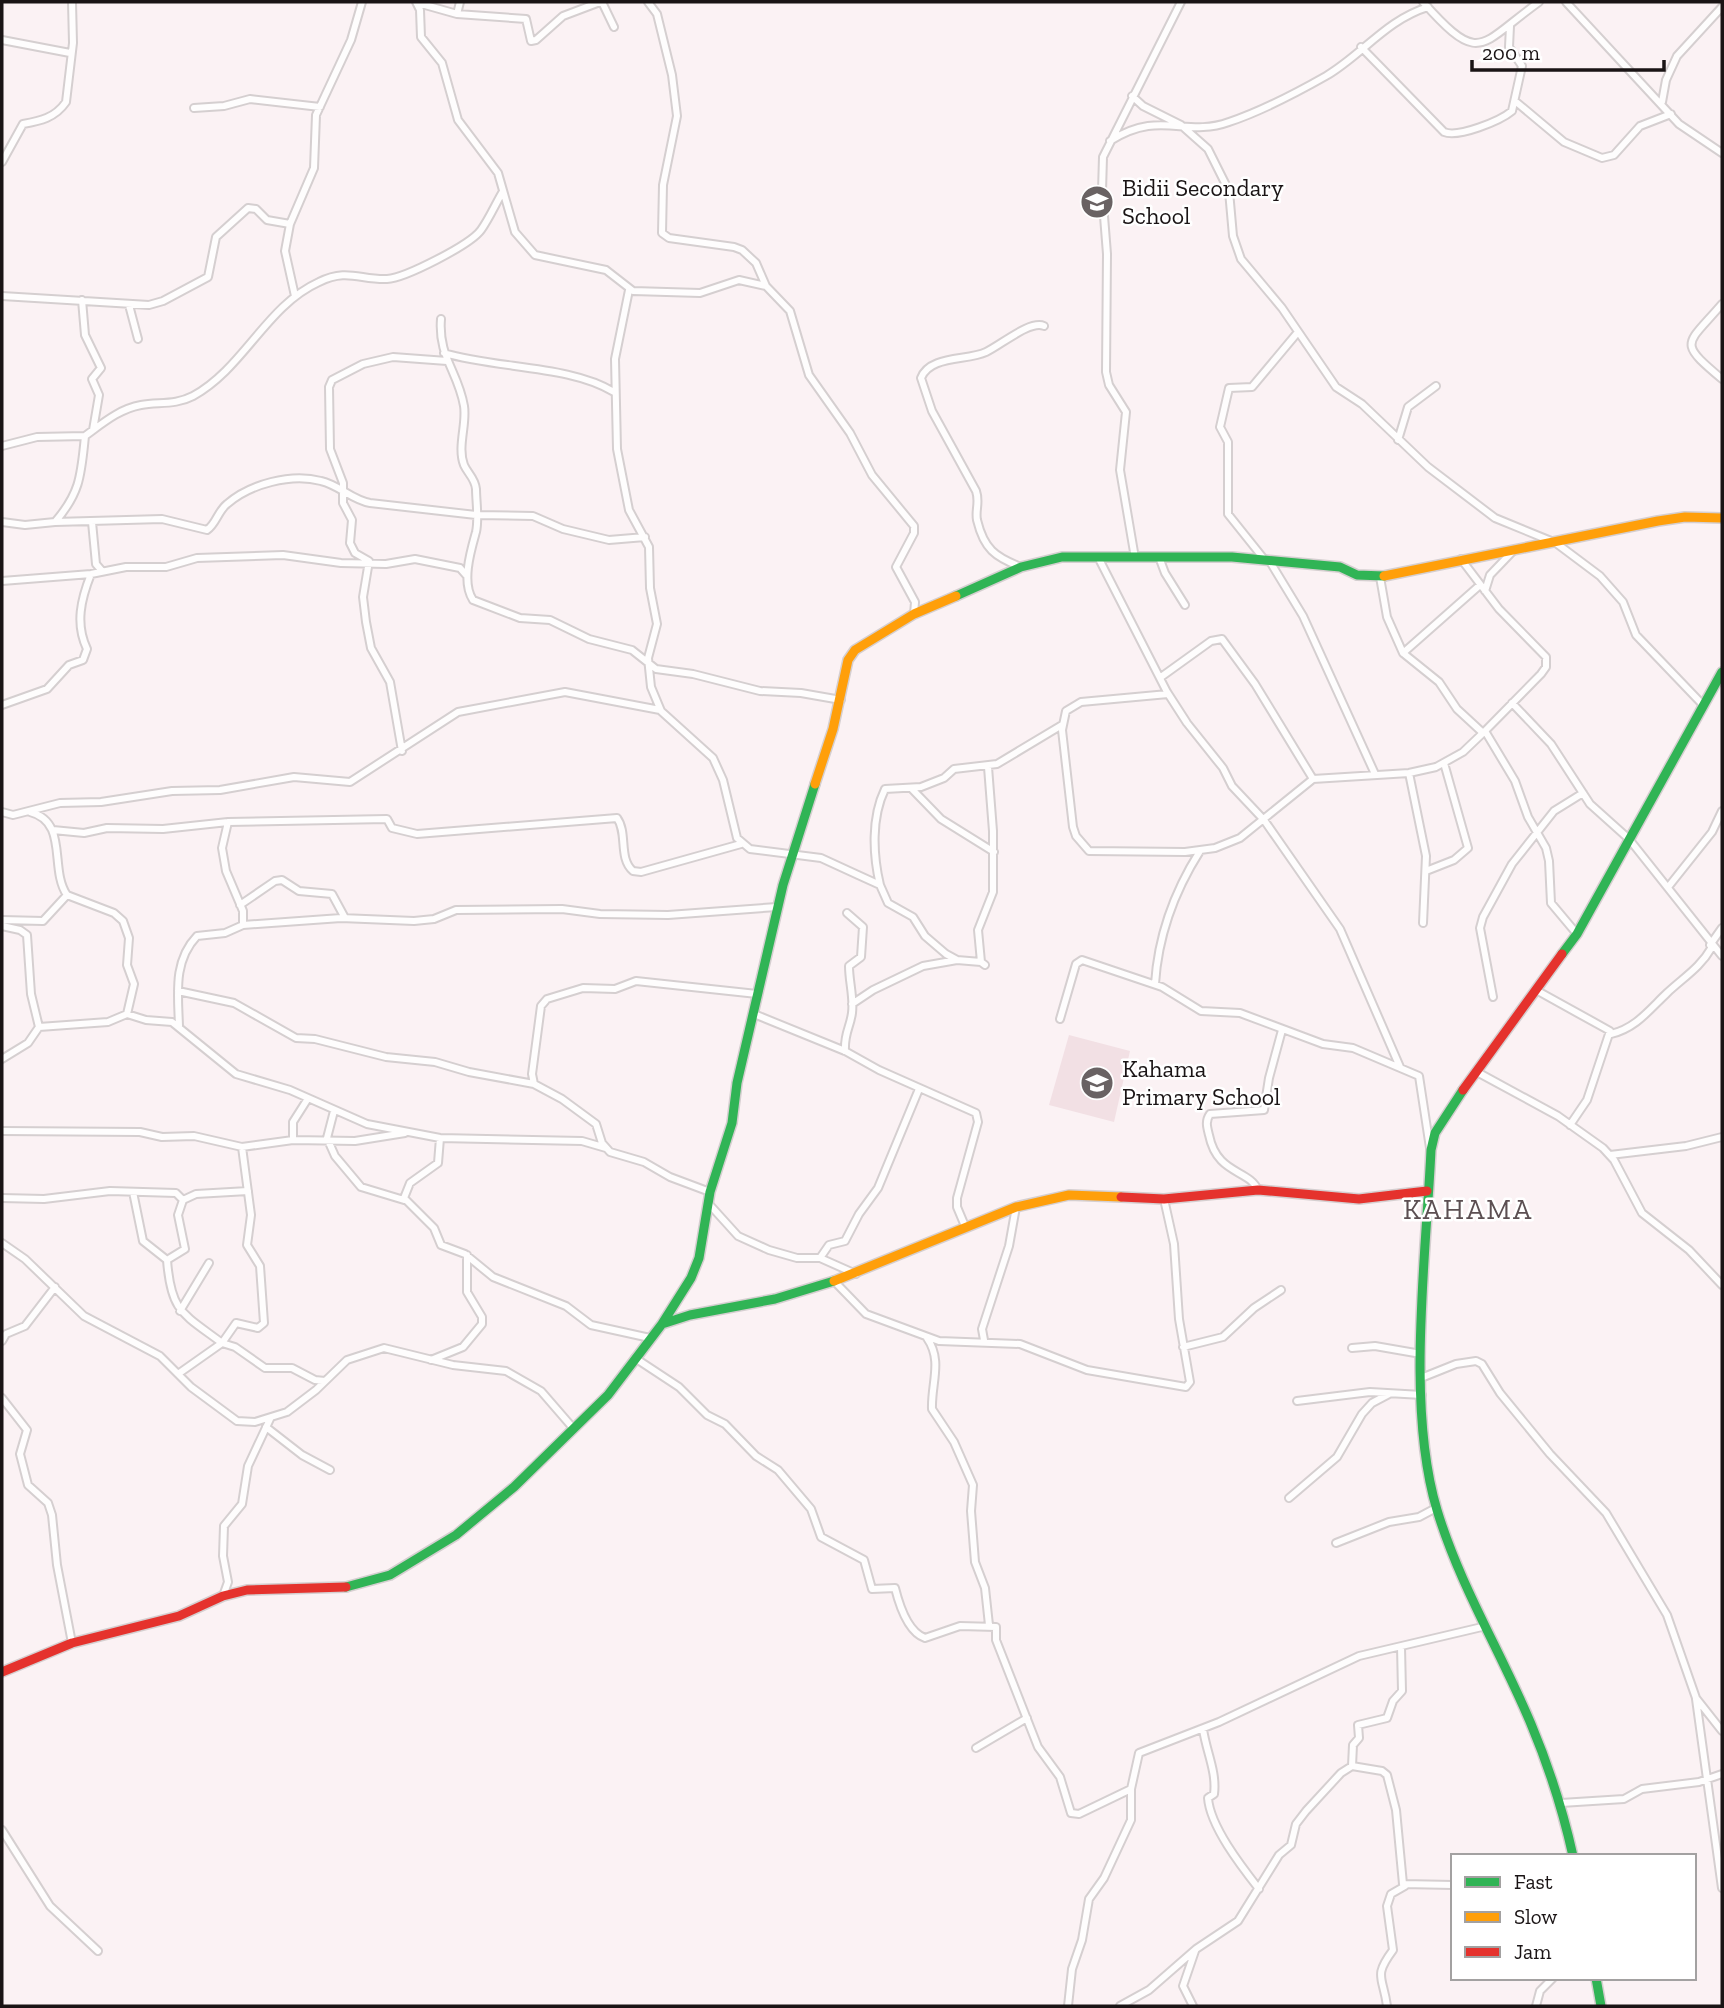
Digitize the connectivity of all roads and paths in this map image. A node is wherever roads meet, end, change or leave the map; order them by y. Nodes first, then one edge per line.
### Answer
1 (72, 2) edge
2 (362, 2) edge
3 (417, 2) edge
4 (460, 2) edge
5 (601, 2) edge
6 (648, 2) edge
7 (1181, 2) edge
8 (1539, 2) edge
9 (1566, 2) edge
10 (1426, 4) edge
11 (655, 5) edge
12 (1722, 7) edge
13 (457, 14) junction
14 (1510, 26) junction
15 (614, 27) dead end
16 (2, 40) edge
17 (1361, 47) junction
18 (70, 52) junction
19 (1132, 96) junction
20 (1516, 102) junction
21 (1662, 102) junction
22 (320, 107) junction
23 (194, 108) dead end
24 (1671, 114) junction
25 (1181, 125) junction
26 (1110, 141) junction
27 (11, 142) junction
28 (2, 144) edge
29 (1722, 153) edge
30 (2, 162) edge
31 (502, 193) junction
32 (290, 224) junction
33 (766, 285) junction
34 (629, 290) junction
35 (2, 296) edge
36 (295, 296) junction
37 (82, 300) junction
38 (1722, 304) edge
39 (129, 306) junction
40 (441, 318) dead end
41 (1044, 326) dead end
42 (1297, 332) junction
43 (138, 340) dead end
44 (444, 353) junction
45 (447, 361) junction
46 (1722, 379) edge
47 (1437, 386) dead end
48 (614, 392) junction
49 (93, 430) junction
50 (85, 436) junction
51 (1398, 440) junction
52 (2, 446) edge
53 (343, 492) junction
54 (476, 515) junction
55 (1722, 518) edge
56 (2, 522) edge
57 (55, 522) junction
58 (92, 522) junction
59 (645, 537) junction
60 (1556, 542) junction
61 (1514, 550) junction
62 (1098, 557) junction
63 (1135, 558) junction
64 (1159, 558) junction
65 (1267, 559) junction
66 (1461, 559) junction
67 (369, 561) junction
68 (1021, 567) junction
69 (102, 571) junction
70 (91, 574) junction
71 (1380, 577) junction
72 (468, 578) junction
73 (2, 581) edge
74 (1483, 588) junction
75 (1185, 606) dead end
76 (914, 614) junction
77 (1403, 653) junction
78 (649, 665) junction
79 (1722, 672) edge
80 (1161, 677) junction
81 (1168, 694) junction
82 (841, 700) junction
83 (1512, 704) junction
84 (2, 705) edge
85 (1704, 706) junction
86 (661, 711) junction
87 (1062, 725) junction
88 (1484, 732) junction
89 (402, 751) junction
90 (1444, 763) junction
91 (988, 767) junction
92 (1409, 773) junction
93 (1375, 774) junction
94 (1313, 779) junction
95 (911, 788) junction
96 (1583, 793) junction
97 (1722, 811) edge
98 (2, 812) edge
99 (29, 812) junction
100 (1264, 820) junction
101 (229, 822) junction
102 (53, 830) junction
103 (1539, 834) junction
104 (1629, 839) junction
105 (741, 844) junction
106 (994, 852) junction
107 (1200, 852) junction
108 (791, 853) junction
109 (1426, 871) junction
110 (880, 885) junction
111 (1668, 886) junction
112 (67, 895) junction
113 (240, 905) junction
114 (777, 907) junction
115 (847, 913) dead end
116 (345, 918) junction
117 (2, 920) edge
118 (1423, 923) dead end
119 (243, 925) junction
120 (2, 926) edge
121 (1722, 928) edge
122 (1577, 934) junction
123 (1711, 946) junction
124 (1722, 956) edge
125 (957, 960) junction
126 (1154, 984) junction
127 (1536, 990) junction
128 (178, 991) junction
129 (757, 994) junction
130 (1493, 997) dead end
131 (852, 1004) junction
132 (127, 1014) junction
133 (754, 1014) junction
134 (1060, 1020) dead end
135 (180, 1026) junction
136 (39, 1027) junction
137 (1282, 1030) junction
138 (1611, 1034) junction
139 (845, 1051) junction
140 (2, 1059) edge
141 (1400, 1067) junction
142 (1477, 1072) junction
143 (534, 1084) junction
144 (919, 1089) junction
145 (307, 1100) junction
146 (334, 1111) junction
147 (1570, 1125) junction
148 (2, 1131) edge
149 (411, 1132) junction
150 (1722, 1137) edge
151 (327, 1138) junction
152 (440, 1139) junction
153 (293, 1140) junction
154 (242, 1147) junction
155 (606, 1148) junction
156 (1431, 1150) junction
157 (1611, 1155) junction
158 (1258, 1190) junction
159 (248, 1191) junction
160 (1427, 1191) junction
161 (133, 1192) junction
162 (710, 1192) junction
163 (2, 1198) edge
164 (1164, 1199) junction
165 (183, 1200) junction
166 (404, 1200) junction
167 (709, 1204) junction
168 (1016, 1208) junction
169 (965, 1226) junction
170 (2, 1243) edge
171 (467, 1255) junction
172 (820, 1258) junction
173 (167, 1260) junction
174 (209, 1263) dead end
175 (856, 1273) junction
176 (834, 1281) junction
177 (1722, 1285) edge
178 (55, 1287) junction
179 (1281, 1290) dead end
180 (180, 1311) junction
181 (662, 1324) junction
182 (926, 1336) junction
183 (650, 1338) junction
184 (984, 1340) junction
185 (2, 1341) edge
186 (222, 1343) junction
187 (1184, 1347) junction
188 (1352, 1348) dead end
189 (1421, 1354) junction
190 (635, 1358) junction
191 (430, 1360) junction
192 (178, 1374) junction
193 (1421, 1378) junction
194 (326, 1381) junction
195 (1389, 1394) junction
196 (1422, 1395) junction
197 (2, 1398) edge
198 (1297, 1401) dead end
199 (270, 1419) junction
200 (266, 1427) junction
201 (573, 1428) junction
202 (330, 1470) dead end
203 (1289, 1498) dead end
204 (1436, 1508) junction
205 (1336, 1543) dead end
206 (223, 1596) junction
207 (989, 1625) junction
208 (1482, 1627) junction
209 (72, 1643) junction
210 (1401, 1647) junction
211 (2, 1672) edge
212 (1696, 1698) junction
213 (1027, 1718) junction
214 (1203, 1729) junction
215 (1722, 1731) edge
216 (976, 1748) dead end
217 (1352, 1766) junction
218 (1722, 1773) edge
219 (1709, 1778) junction
220 (1131, 1789) junction
221 (1560, 1803) junction
222 (2, 1830) edge
223 (1573, 1854) edge
224 (1451, 1885) edge
225 (1405, 1886) junction
226 (1722, 1888) edge
227 (1259, 1889) junction
228 (1196, 1949) junction
229 (98, 1951) dead end
230 (1551, 1980) edge
231 (1596, 1980) edge
232 (1068, 2006) edge
233 (1120, 2006) edge
234 (1194, 2006) edge
235 (1387, 2006) edge
236 (1536, 2006) edge
237 (1601, 2006) edge

1 - 18 street
2 - 22 street
3 - 13 street
3 - 31 street
4 - 13 street
5 - 13 street
5 - 15 street
6 - 11 street
7 - 19 street
8 - 14 street
9 - 21 street
10 - 14 street
10 - 17 street
11 - 33 street
12 - 21 street
14 - 20 street
16 - 18 street
17 - 20 street
17 - 25 street
18 - 27 street
19 - 25 street
19 - 26 street
20 - 24 street
21 - 24 street
22 - 23 street
22 - 32 street
24 - 29 street
25 - 26 street
25 - 42 street
26 - 63 street
27 - 28 street
27 - 30 street
31 - 34 street
31 - 36 street
32 - 36 street
32 - 39 street
33 - 34 street
33 - 76 street
34 - 48 street
35 - 37 street
36 - 49 street
37 - 39 street
37 - 49 street
38 - 46 street
39 - 43 street
40 - 44 street
41 - 68 street
42 - 51 street
42 - 65 street
44 - 45 street
44 - 48 street
45 - 53 street
45 - 54 street
47 - 51 street
48 - 59 street
49 - 50 street
50 - 52 street
50 - 57 street
51 - 60 street
53 - 54 street
53 - 58 street
53 - 67 street
54 - 59 street
54 - 72 street
55 - 60 street
56 - 57 street
57 - 58 street
58 - 69 street
59 - 78 street
60 - 61 street
60 - 85 street
61 - 66 street
61 - 74 street
62 - 63 street
62 - 68 street
62 - 80 street
63 - 64 street
64 - 65 street
64 - 75 street
65 - 71 street
65 - 93 street
66 - 71 street
66 - 74 street
67 - 69 street
67 - 72 street
67 - 89 street
68 - 76 street
69 - 70 street
70 - 73 street
70 - 84 street
71 - 77 street
72 - 78 street
74 - 77 street
74 - 83 street
76 - 82 street
77 - 88 street
78 - 82 street
78 - 86 street
79 - 85 street
80 - 81 street
80 - 94 street
81 - 87 street
81 - 100 street
82 - 108 street
83 - 88 street
83 - 96 street
85 - 104 street
86 - 89 street
86 - 105 street
87 - 91 street
87 - 107 street
88 - 90 street
88 - 103 street
89 - 99 street
90 - 92 street
90 - 109 street
91 - 95 street
91 - 106 street
92 - 93 street
92 - 109 street
93 - 94 street
94 - 100 street
95 - 106 street
95 - 110 street
96 - 103 street
96 - 104 street
97 - 111 street
98 - 99 street
99 - 102 street
100 - 107 street
100 - 141 street
101 - 102 street
101 - 105 street
101 - 113 street
102 - 112 street
103 - 122 street
103 - 130 street
104 - 111 street
104 - 122 street
105 - 108 street
106 - 125 street
107 - 126 street
108 - 110 street
108 - 114 street
109 - 118 street
110 - 125 street
111 - 123 street
112 - 117 street
112 - 132 street
113 - 116 street
113 - 119 street
114 - 116 street
114 - 129 street
115 - 131 street
116 - 119 street
119 - 128 street
120 - 136 street
121 - 123 street
122 - 127 street
123 - 124 street
123 - 138 street
125 - 131 street
126 - 134 street
126 - 137 street
127 - 138 street
127 - 142 street
128 - 135 street
128 - 143 street
129 - 133 street
129 - 143 street
131 - 139 street
132 - 135 street
132 - 136 street
133 - 139 street
133 - 162 street
135 - 145 street
136 - 140 street
137 - 141 street
137 - 158 street
138 - 147 street
139 - 144 street
141 - 156 street
142 - 147 street
142 - 156 street
143 - 155 street
144 - 169 street
144 - 172 street
145 - 146 street
145 - 153 street
146 - 149 street
146 - 151 street
147 - 157 street
148 - 154 street
149 - 151 street
149 - 152 street
150 - 157 street
151 - 153 street
151 - 166 street
152 - 155 street
152 - 166 street
153 - 154 street
154 - 159 street
155 - 162 street
156 - 160 street
157 - 177 street
158 - 160 street
158 - 164 street
159 - 165 street
159 - 186 street
160 - 189 street
161 - 163 street
161 - 165 street
161 - 173 street
162 - 167 street
164 - 168 street
164 - 187 street
165 - 173 street
166 - 171 street
167 - 172 street
167 - 181 street
168 - 169 street
168 - 184 street
169 - 175 street
170 - 178 street
171 - 183 street
171 - 191 street
172 - 175 street
173 - 180 street
174 - 180 street
175 - 176 street
176 - 181 street
176 - 182 street
178 - 185 street
178 - 192 street
179 - 187 street
180 - 186 street
181 - 183 street
182 - 184 street
182 - 207 street
183 - 190 street
184 - 187 street
186 - 192 street
186 - 194 street
188 - 189 street
189 - 193 street
190 - 201 street
190 - 207 street
191 - 194 street
191 - 201 street
192 - 199 street
193 - 196 street
193 - 212 street
194 - 199 street
195 - 196 street
195 - 198 street
195 - 203 street
196 - 204 street
197 - 209 street
199 - 200 street
200 - 202 street
200 - 206 street
201 - 206 street
204 - 205 street
204 - 208 street
206 - 209 street
207 - 213 street
208 - 210 street
208 - 221 street
209 - 211 street
210 - 214 street
210 - 217 street
212 - 215 street
212 - 219 street
213 - 216 street
213 - 220 street
214 - 220 street
214 - 227 street
217 - 225 street
217 - 227 street
218 - 219 street
219 - 221 street
219 - 226 street
220 - 232 street
221 - 223 street
222 - 229 street
224 - 225 street
225 - 235 street
227 - 228 street
228 - 233 street
228 - 234 street
230 - 236 street
231 - 237 street

